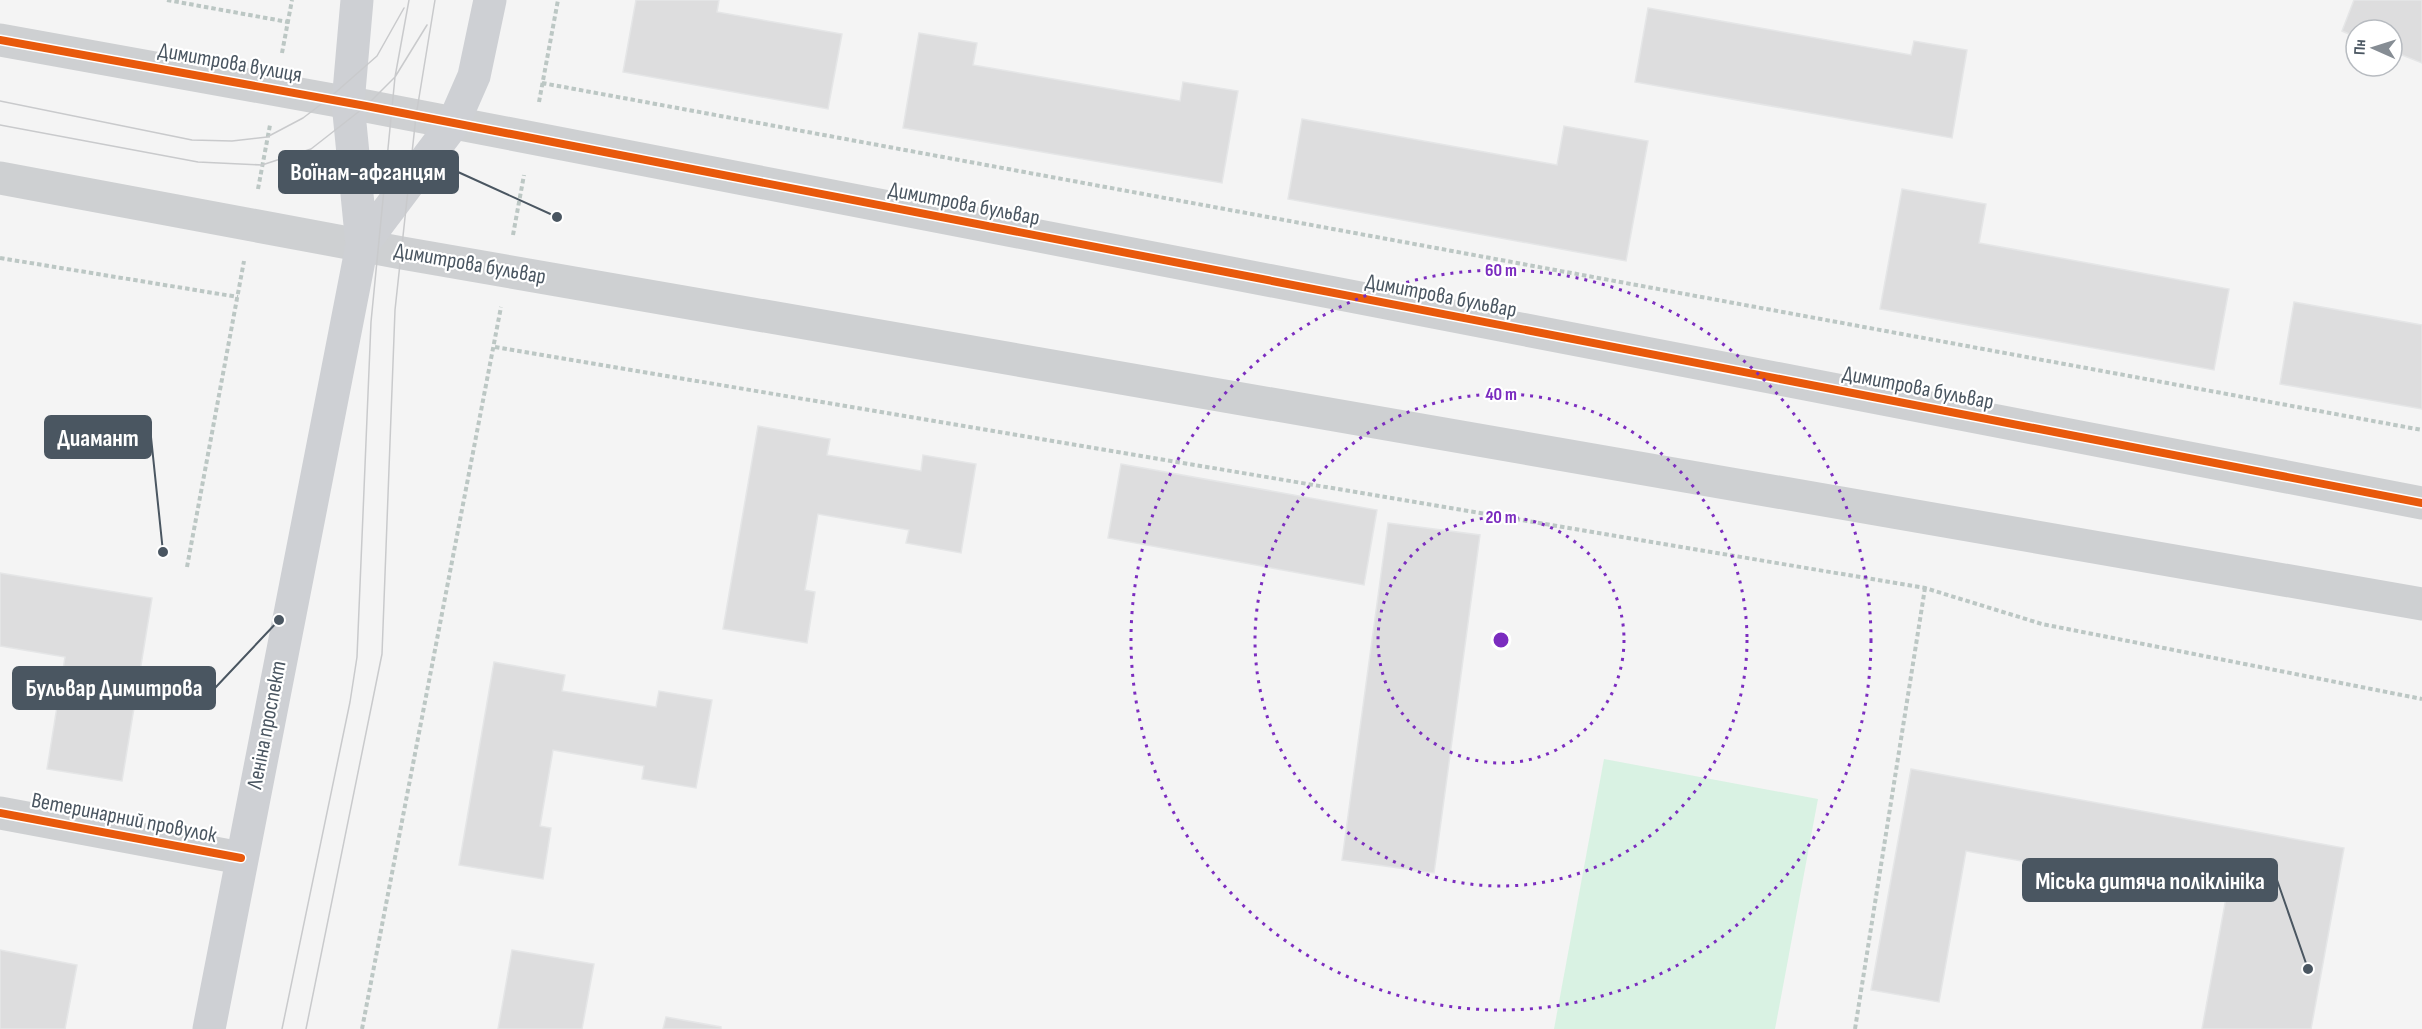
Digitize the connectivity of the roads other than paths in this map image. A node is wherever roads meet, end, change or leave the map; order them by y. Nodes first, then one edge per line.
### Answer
1 (357, 0) edge
2 (490, 0) edge
3 (0, 40) edge
4 (348, 103) junction
5 (453, 124) junction
6 (0, 178) edge
7 (362, 244) junction
8 (2422, 503) edge
9 (2422, 604) edge
10 (0, 813) edge
11 (241, 858) junction
12 (209, 1029) edge

1 - 4 main road, Леніна проспект
2 - 5 main road, Леніна проспект
3 - 4 street, Димитрова вулиця
4 - 5 street, Димитрова вулиця
4 - 7 main road, Леніна проспект
5 - 7 main road, Леніна проспект
5 - 8 street, Димитрова бульвар
6 - 7 street
7 - 9 street, Димитрова бульвар
7 - 11 main road, Леніна проспект
10 - 11 street, Ветеринарний провулок
11 - 12 main road, Леніна проспект

